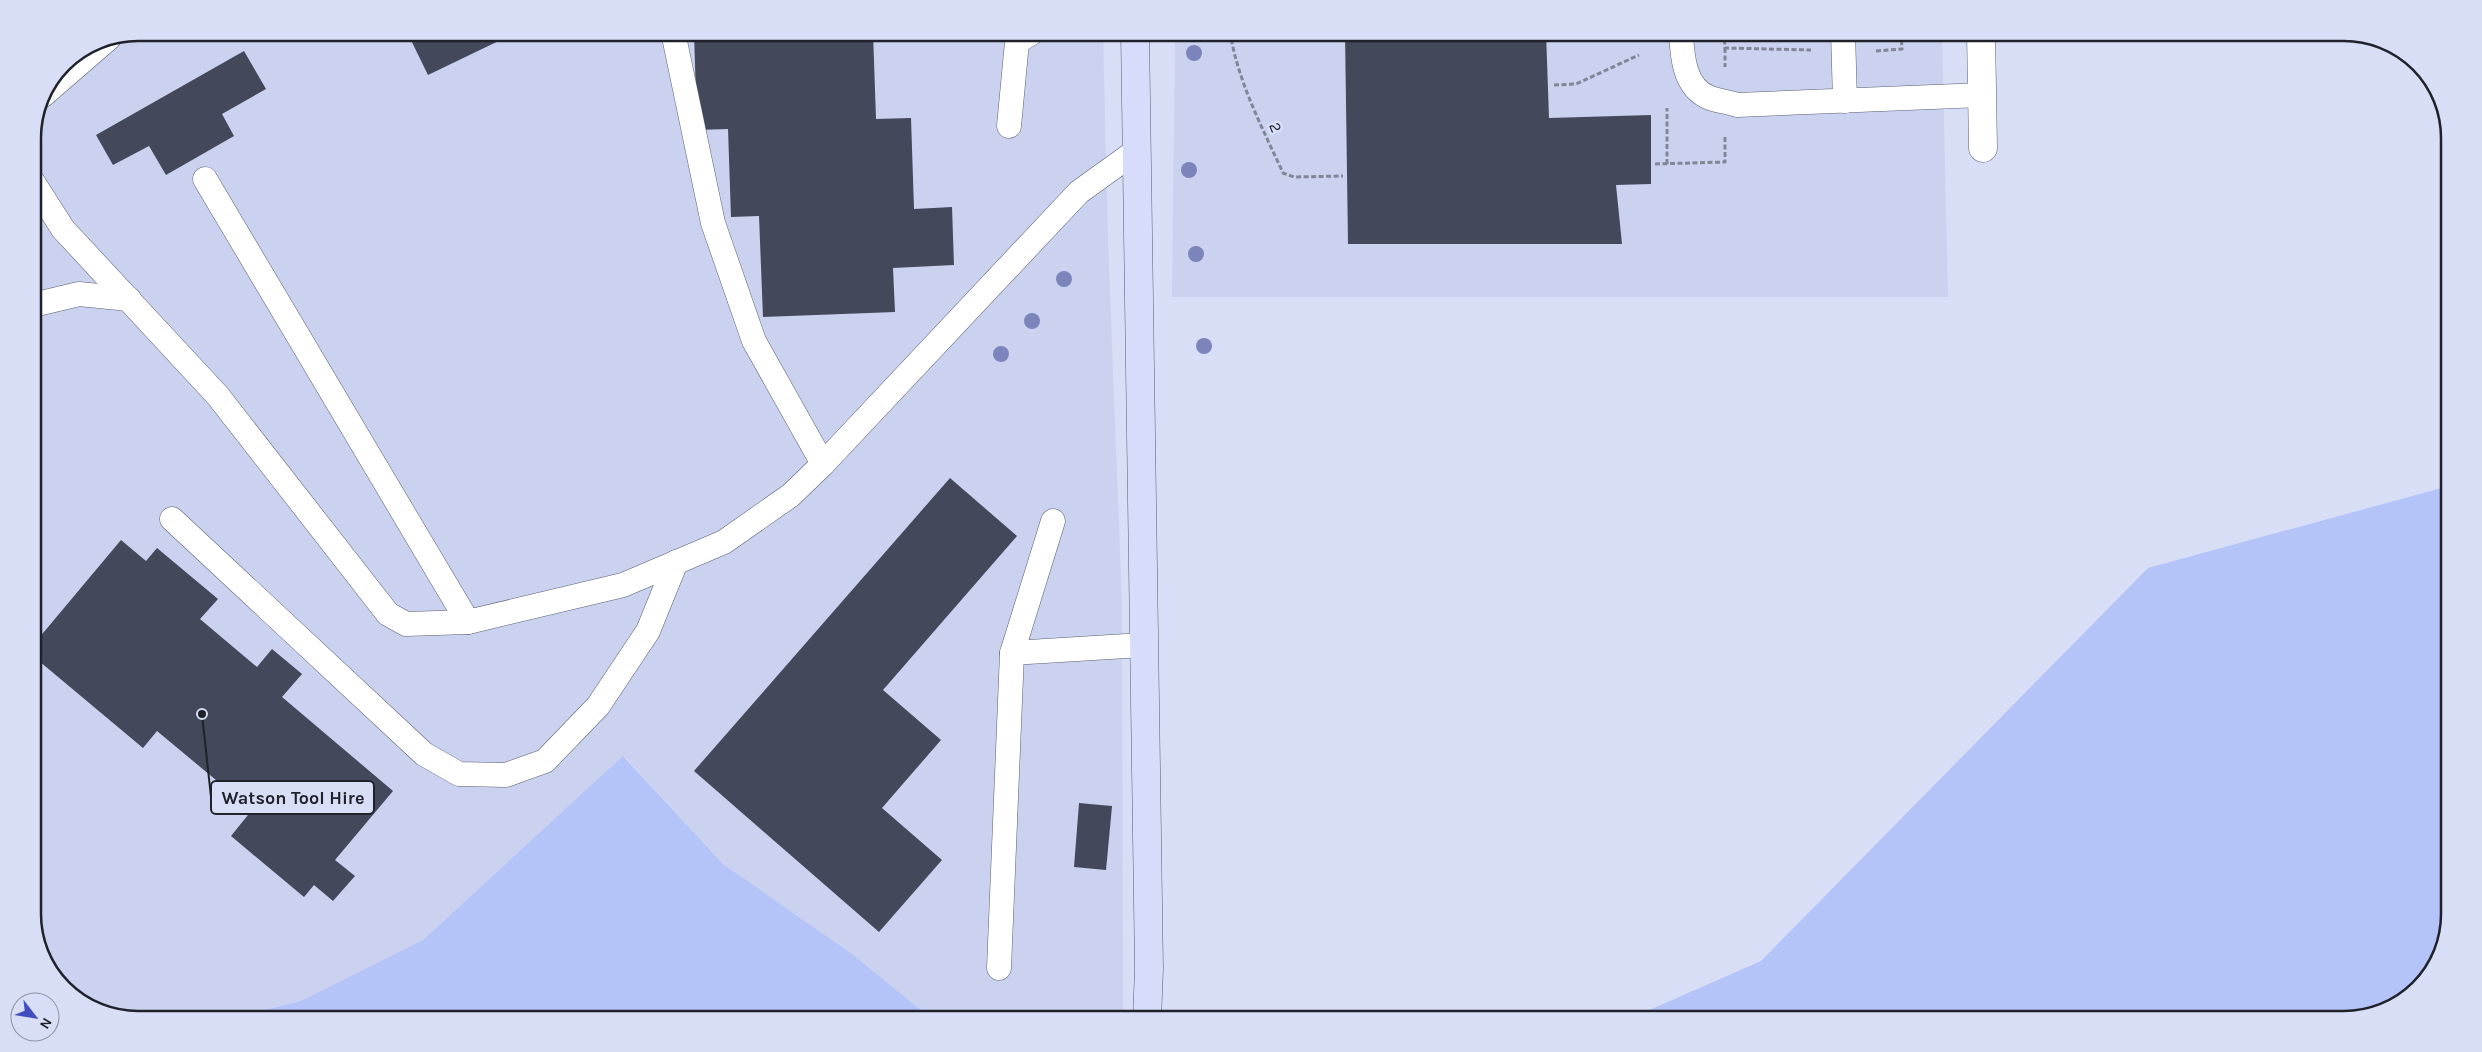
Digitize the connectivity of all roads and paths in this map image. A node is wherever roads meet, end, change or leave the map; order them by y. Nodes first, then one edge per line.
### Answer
1 (675, 41) edge
2 (1019, 41) edge
3 (1135, 41) edge
4 (1232, 41) edge
5 (1681, 41) edge
6 (1843, 41) edge
7 (1902, 41) edge
8 (1981, 41) edge
9 (1875, 51) dead end
10 (92, 53) edge
11 (1639, 56) dead end
12 (60, 80) edge
13 (1554, 85) dead end
14 (1982, 95) junction
15 (1845, 101) junction
16 (1667, 108) dead end
17 (1009, 126) dead end
18 (1983, 148) dead end
19 (1136, 151) junction
20 (1666, 164) dead end
21 (1343, 176) dead end
22 (205, 179) dead end
23 (41, 195) edge
24 (128, 299) junction
25 (41, 303) edge
26 (823, 464) junction
27 (172, 519) dead end
28 (1053, 520) dead end
29 (676, 562) junction
30 (468, 622) junction
31 (1143, 644) junction
32 (1012, 654) junction
33 (998, 968) dead end
34 (1148, 1011) edge

1 - 26 lane
2 - 17 lane
3 - 19 street
4 - 21 path, 2
5 - 15 lane
6 - 15 lane
7 - 9 path
8 - 14 street
10 - 12 lane
11 - 13 path
14 - 15 lane
14 - 18 street
16 - 20 path
19 - 26 lane
19 - 31 street
22 - 30 lane
23 - 24 lane
24 - 25 lane
24 - 30 lane
26 - 29 lane
27 - 29 lane
28 - 32 lane
29 - 30 lane
31 - 32 lane
31 - 34 street
32 - 33 lane

